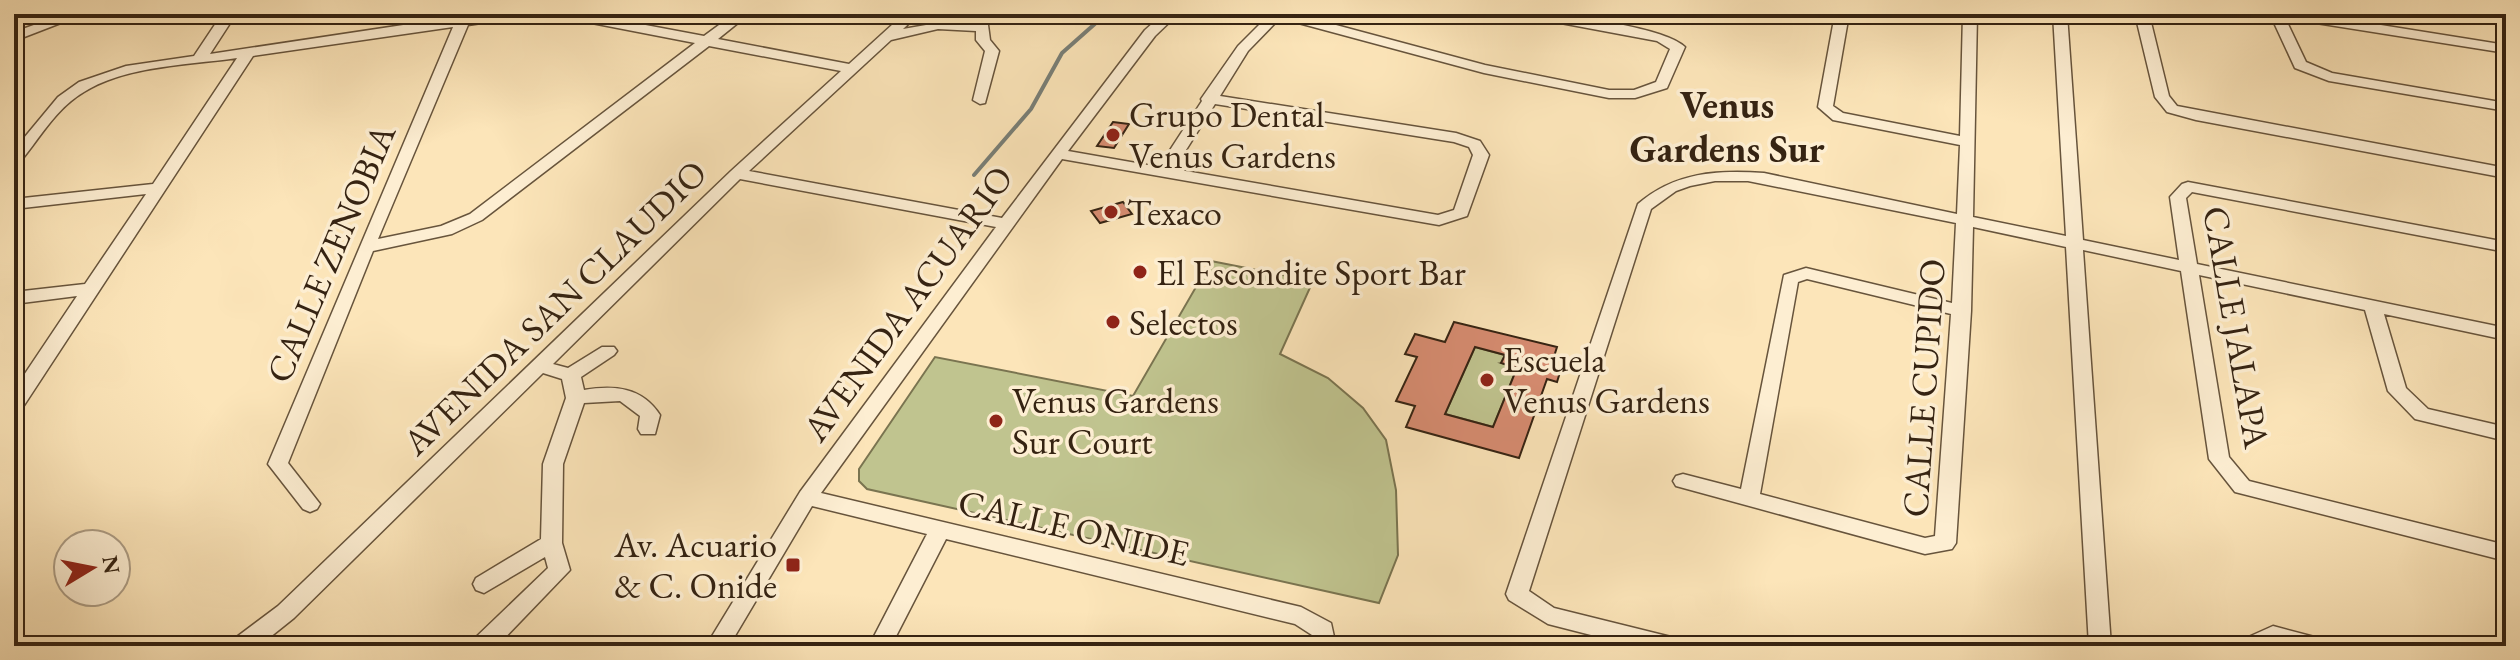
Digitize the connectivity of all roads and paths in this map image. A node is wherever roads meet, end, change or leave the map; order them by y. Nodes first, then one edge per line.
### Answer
1 (77, 14) edge
2 (229, 14) edge
3 (515, 14) edge
4 (566, 14) edge
5 (742, 14) edge
6 (912, 14) edge
7 (968, 14) edge
8 (1171, 14) edge
9 (1279, 14) edge
10 (1534, 14) edge
11 (1842, 14) edge
12 (1970, 14) edge
13 (2060, 14) edge
14 (2142, 14) edge
15 (2277, 14) edge
16 (2287, 14) edge
17 (463, 20) junction
18 (14, 37) edge
19 (883, 40) junction
20 (708, 41) junction
21 (2506, 49) edge
22 (249, 51) junction
23 (200, 58) junction
24 (852, 69) junction
25 (1208, 99) junction
26 (980, 100) dead end
27 (2506, 107) edge
28 (1969, 142) junction
29 (1058, 154) junction
30 (14, 160) edge
31 (1164, 172) junction
32 (2506, 173) edge
33 (737, 174) junction
34 (158, 188) junction
35 (14, 204) edge
36 (1965, 220) junction
37 (1007, 224) junction
38 (2075, 243) junction
39 (366, 247) junction
40 (2506, 247) edge
41 (2189, 267) junction
42 (91, 289) junction
43 (14, 298) edge
44 (2373, 306) junction
45 (1962, 311) junction
46 (2506, 334) edge
47 (608, 351) dead end
48 (539, 366) junction
49 (571, 375) junction
50 (576, 398) junction
51 (14, 405) edge
52 (648, 429) dead end
53 (2506, 434) edge
54 (1683, 481) dead end
55 (807, 497) junction
56 (1749, 498) junction
57 (310, 504) dead end
58 (940, 530) junction
59 (551, 543) junction
60 (2506, 553) edge
61 (484, 584) dead end
62 (1324, 638) edge
63 (242, 646) edge
64 (482, 646) edge
65 (717, 646) edge
66 (880, 646) edge
67 (1671, 646) edge
68 (2100, 646) edge
69 (2252, 646) edge
70 (2314, 646) edge

1 - 18 street
2 - 23 street
3 - 17 street
4 - 20 street
5 - 20 street
6 - 7 street
6 - 19 street, AVENIDA SAN CLAUDIO
8 - 29 street, AVENIDA ACUARIO
9 - 10 street
9 - 25 street
11 - 28 street
12 - 28 street, CALLE CUPIDO
13 - 38 street
14 - 32 street
15 - 27 street
16 - 21 street
17 - 22 street
17 - 39 street, CALLE ZENOBIA
19 - 24 street, AVENIDA SAN CLAUDIO
19 - 26 street
20 - 24 street
20 - 39 street
22 - 23 street
22 - 34 street
23 - 30 street
24 - 33 street, AVENIDA SAN CLAUDIO
25 - 31 street
25 - 31 street
28 - 36 street, CALLE CUPIDO
29 - 31 street
29 - 37 street, AVENIDA ACUARIO
33 - 37 street
33 - 48 street, AVENIDA SAN CLAUDIO
34 - 35 street
34 - 42 street
36 - 38 street
36 - 45 street, CALLE CUPIDO
36 - 67 street
37 - 55 street, AVENIDA ACUARIO
38 - 41 street
38 - 68 street
39 - 57 street, CALLE ZENOBIA
40 - 41 street, CALLE JALAPA
41 - 44 street
41 - 60 street, CALLE JALAPA
42 - 43 street
42 - 51 street
44 - 46 street
44 - 53 street
45 - 56 street
45 - 56 street, CALLE CUPIDO
47 - 49 street
48 - 49 street
48 - 63 street, AVENIDA SAN CLAUDIO
49 - 50 street
50 - 52 street
50 - 59 street
54 - 56 street, CALLE CUPIDO
55 - 58 street, CALLE ONIDE
55 - 65 street, AVENIDA ACUARIO
58 - 62 street, CALLE ONIDE
58 - 66 street
59 - 61 street
59 - 64 street
69 - 70 street

